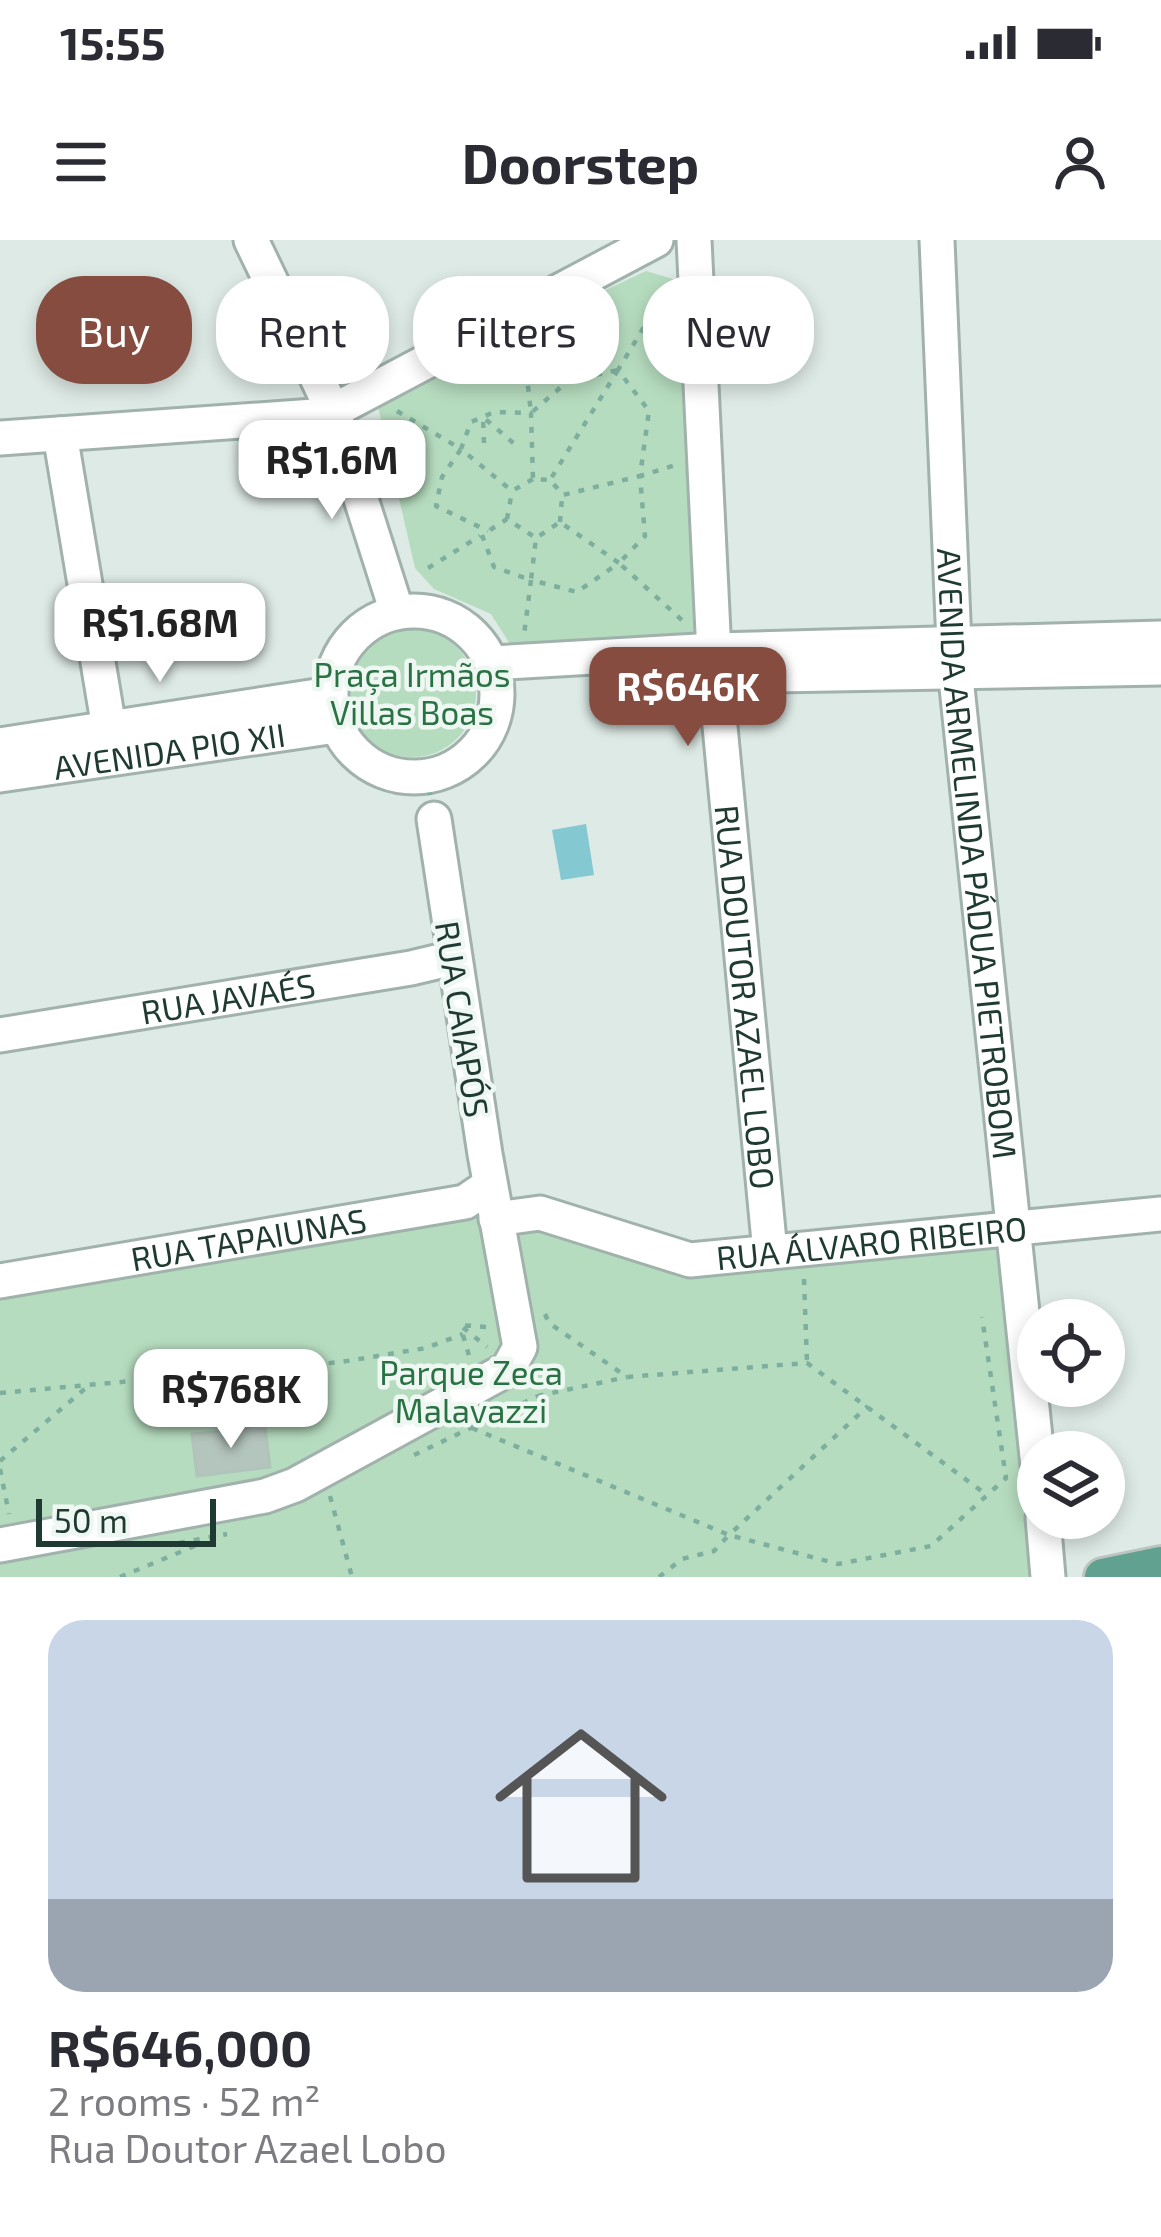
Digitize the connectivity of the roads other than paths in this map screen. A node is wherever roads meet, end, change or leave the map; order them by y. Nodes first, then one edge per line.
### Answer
1 (250, 240) edge
2 (656, 240) edge
3 (694, 240) edge
4 (937, 240) edge
5 (333, 411) junction
6 (60, 434) junction
7 (0, 438) edge
8 (397, 612) junction
9 (1161, 638) edge
10 (954, 657) junction
11 (715, 662) junction
12 (504, 666) junction
13 (1161, 668) edge
14 (333, 710) junction
15 (112, 743) junction
16 (0, 745) edge
17 (0, 775) edge
18 (434, 819) dead end
19 (452, 958) junction
20 (0, 1035) edge
21 (493, 1202) junction
22 (1161, 1214) edge
23 (1015, 1228) junction
24 (787, 1251) junction
25 (0, 1281) edge
26 (1035, 1431) edge
27 (5, 1533) edge
28 (1044, 1539) edge
29 (1161, 1565) edge
30 (1048, 1577) edge
31 (1103, 1577) edge

1 - 5 street
2 - 5 street
3 - 11 street, RUA DOUTOR AZAEL LOBO
4 - 10 street, AVENIDA ARMELINDA PÁDUA PIETROBOM
5 - 6 street
5 - 8 street
6 - 7 street
6 - 15 street
8 - 12 street
8 - 14 street
9 - 10 street
10 - 11 street
10 - 13 street
10 - 23 street, AVENIDA ARMELINDA PÁDUA PIETROBOM
11 - 12 street
11 - 24 street, RUA DOUTOR AZAEL LOBO
12 - 14 street
14 - 15 street, AVENIDA PIO XII
15 - 16 street, AVENIDA PIO XII
15 - 17 street, AVENIDA PIO XII
18 - 19 street, RUA CAIAPÓS
19 - 20 street, RUA JAVAÉS
19 - 21 street, RUA CAIAPÓS
21 - 24 street, RUA ÁLVARO RIBEIRO
21 - 25 street, RUA TAPAIUNAS
21 - 27 street
22 - 23 street, RUA ÁLVARO RIBEIRO
23 - 24 street, RUA ÁLVARO RIBEIRO
23 - 26 street, AVENIDA ARMELINDA PÁDUA PIETROBOM
28 - 30 street
29 - 31 main road

